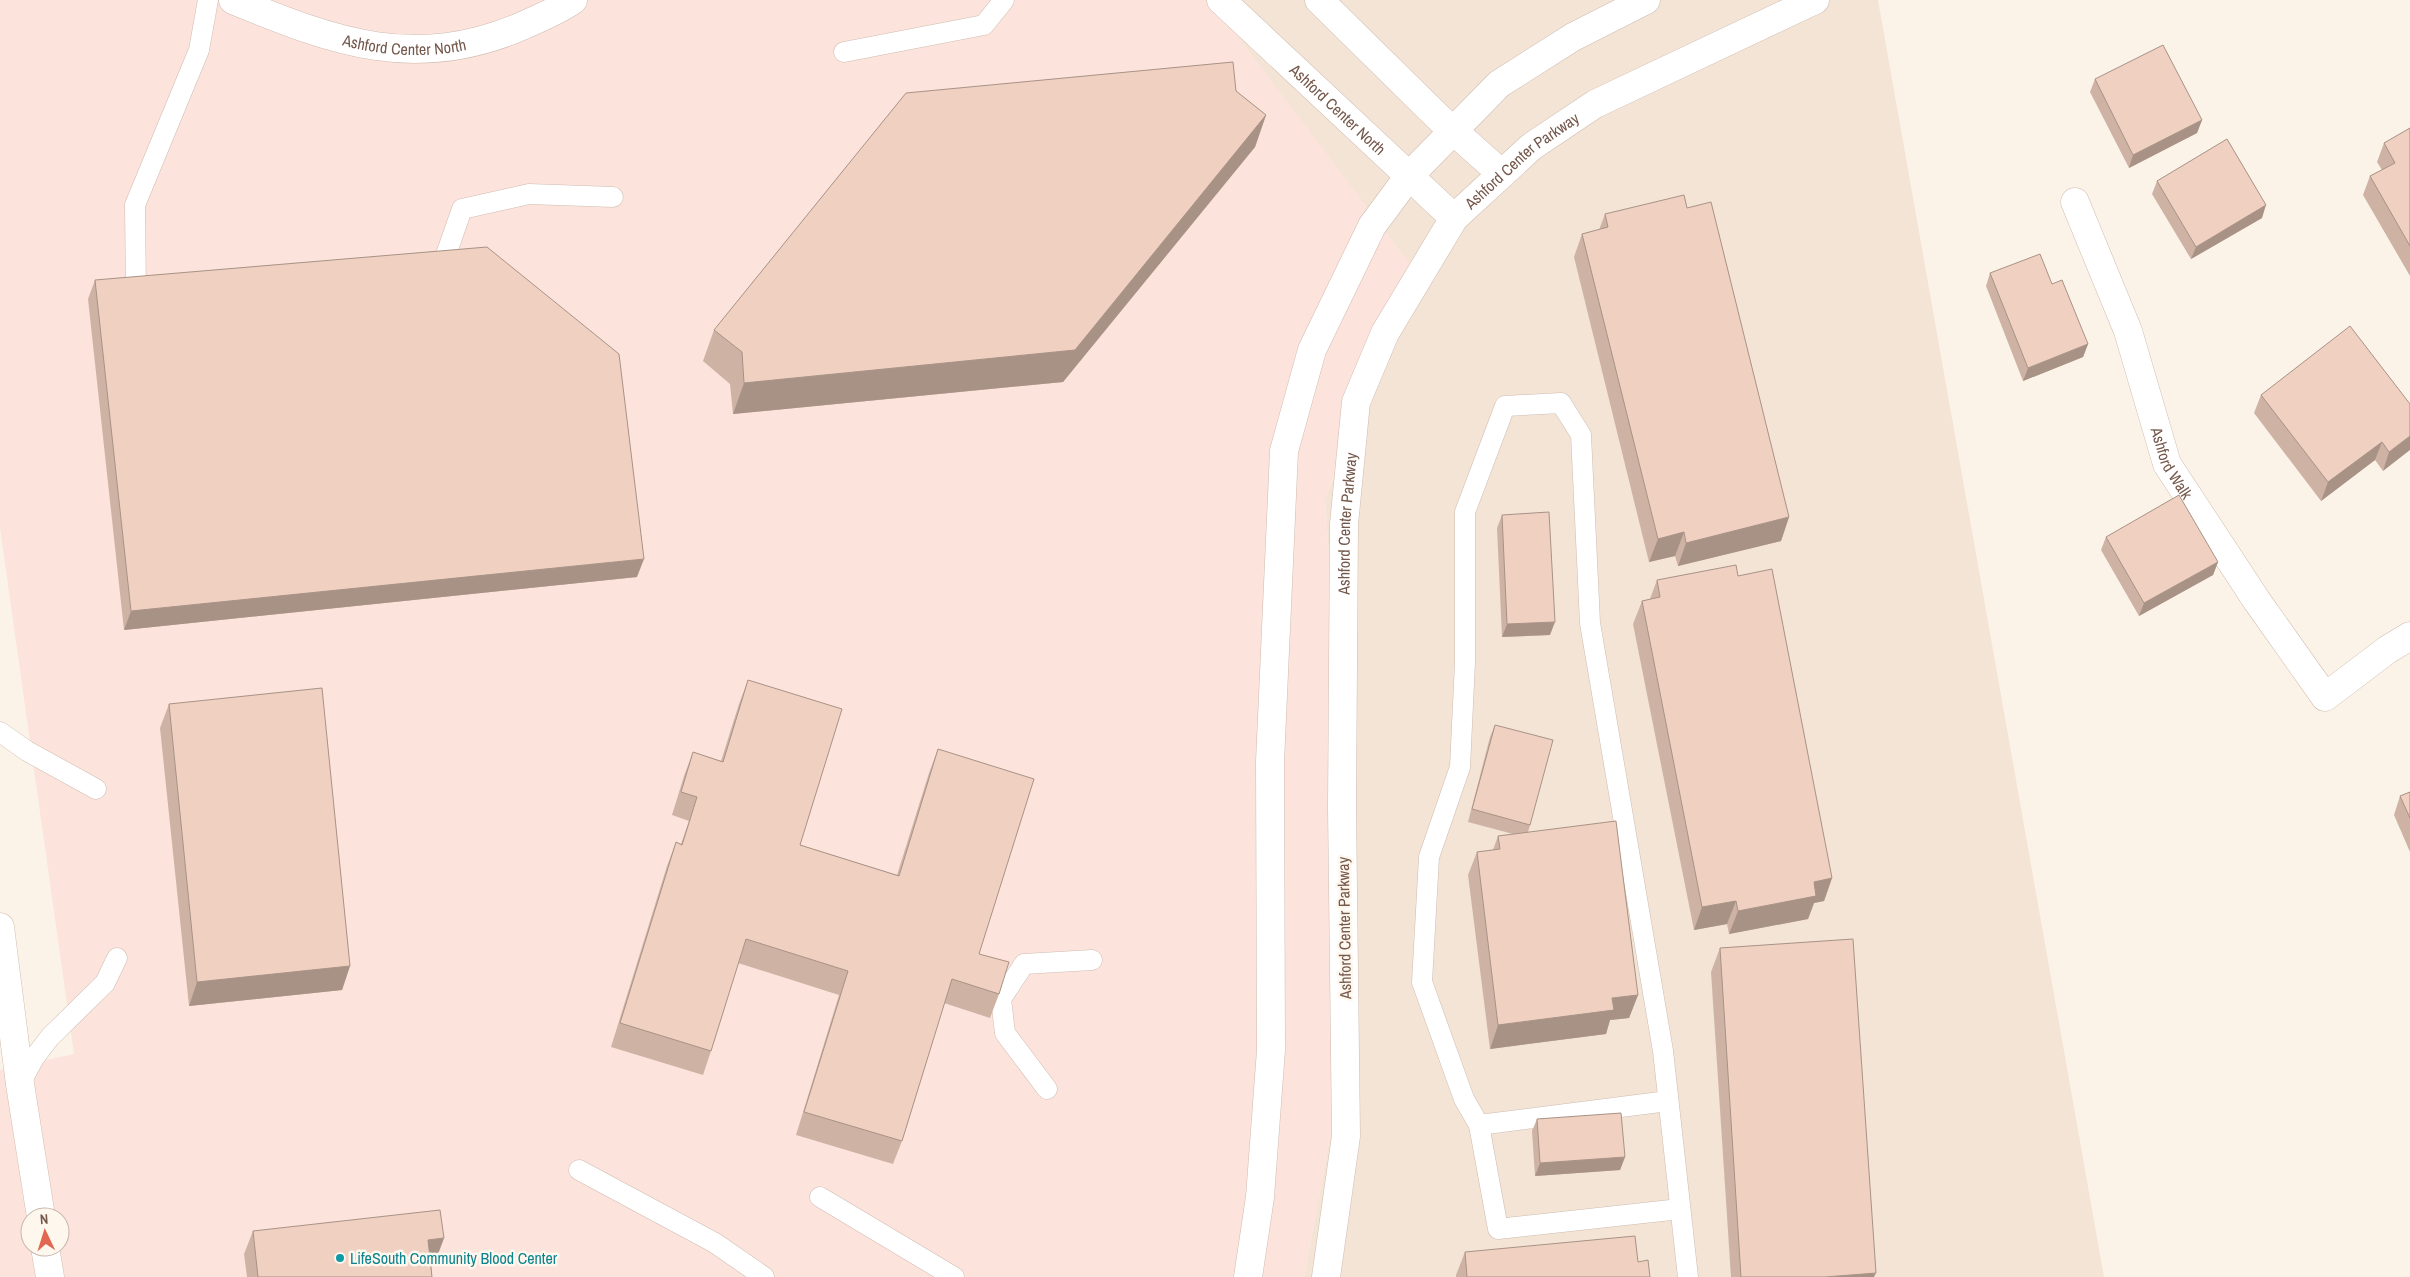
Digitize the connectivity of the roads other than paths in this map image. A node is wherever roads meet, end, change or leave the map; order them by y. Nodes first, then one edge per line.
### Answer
1 (208, 0) edge
2 (233, 0) edge
3 (573, 0) edge
4 (1004, 0) edge
5 (1221, 0) edge
6 (1319, 0) edge
7 (1646, 0) edge
8 (1814, 0) edge
9 (844, 52) dead end
10 (1454, 130) junction
11 (1502, 174) junction
12 (1410, 176) junction
13 (613, 197) dead end
14 (2075, 202) dead end
15 (1454, 218) junction
16 (441, 269) edge
17 (136, 294) edge
18 (2410, 636) edge
19 (0, 732) edge
20 (96, 788) dead end
21 (0, 927) edge
22 (117, 958) dead end
23 (1092, 960) dead end
24 (20, 1084) junction
25 (1047, 1089) dead end
26 (1668, 1101) junction
27 (1479, 1125) junction
28 (579, 1170) dead end
29 (820, 1197) dead end
30 (39, 1207) edge
31 (1680, 1209) junction
32 (47, 1257) edge
33 (50, 1277) edge
34 (764, 1277) edge
35 (954, 1277) edge
36 (1248, 1277) edge
37 (1326, 1277) edge
38 (1688, 1277) edge

1 - 17 lane
2 - 3 street, Ashford Center North
4 - 9 lane
5 - 12 street, Ashford Center North
6 - 10 street
7 - 10 street
8 - 11 street, Ashford Center Parkway
10 - 11 street
10 - 12 street
11 - 15 street, Ashford Center Parkway
12 - 15 street, Ashford Center North
12 - 36 street
13 - 16 lane
14 - 18 street, Ashford Walk
15 - 37 street, Ashford Center Parkway
19 - 20 lane
21 - 24 street
22 - 24 lane
23 - 25 lane
24 - 30 street
26 - 27 lane
26 - 27 lane
26 - 31 lane
27 - 31 lane
28 - 34 lane
29 - 35 lane
31 - 38 lane
32 - 33 street

